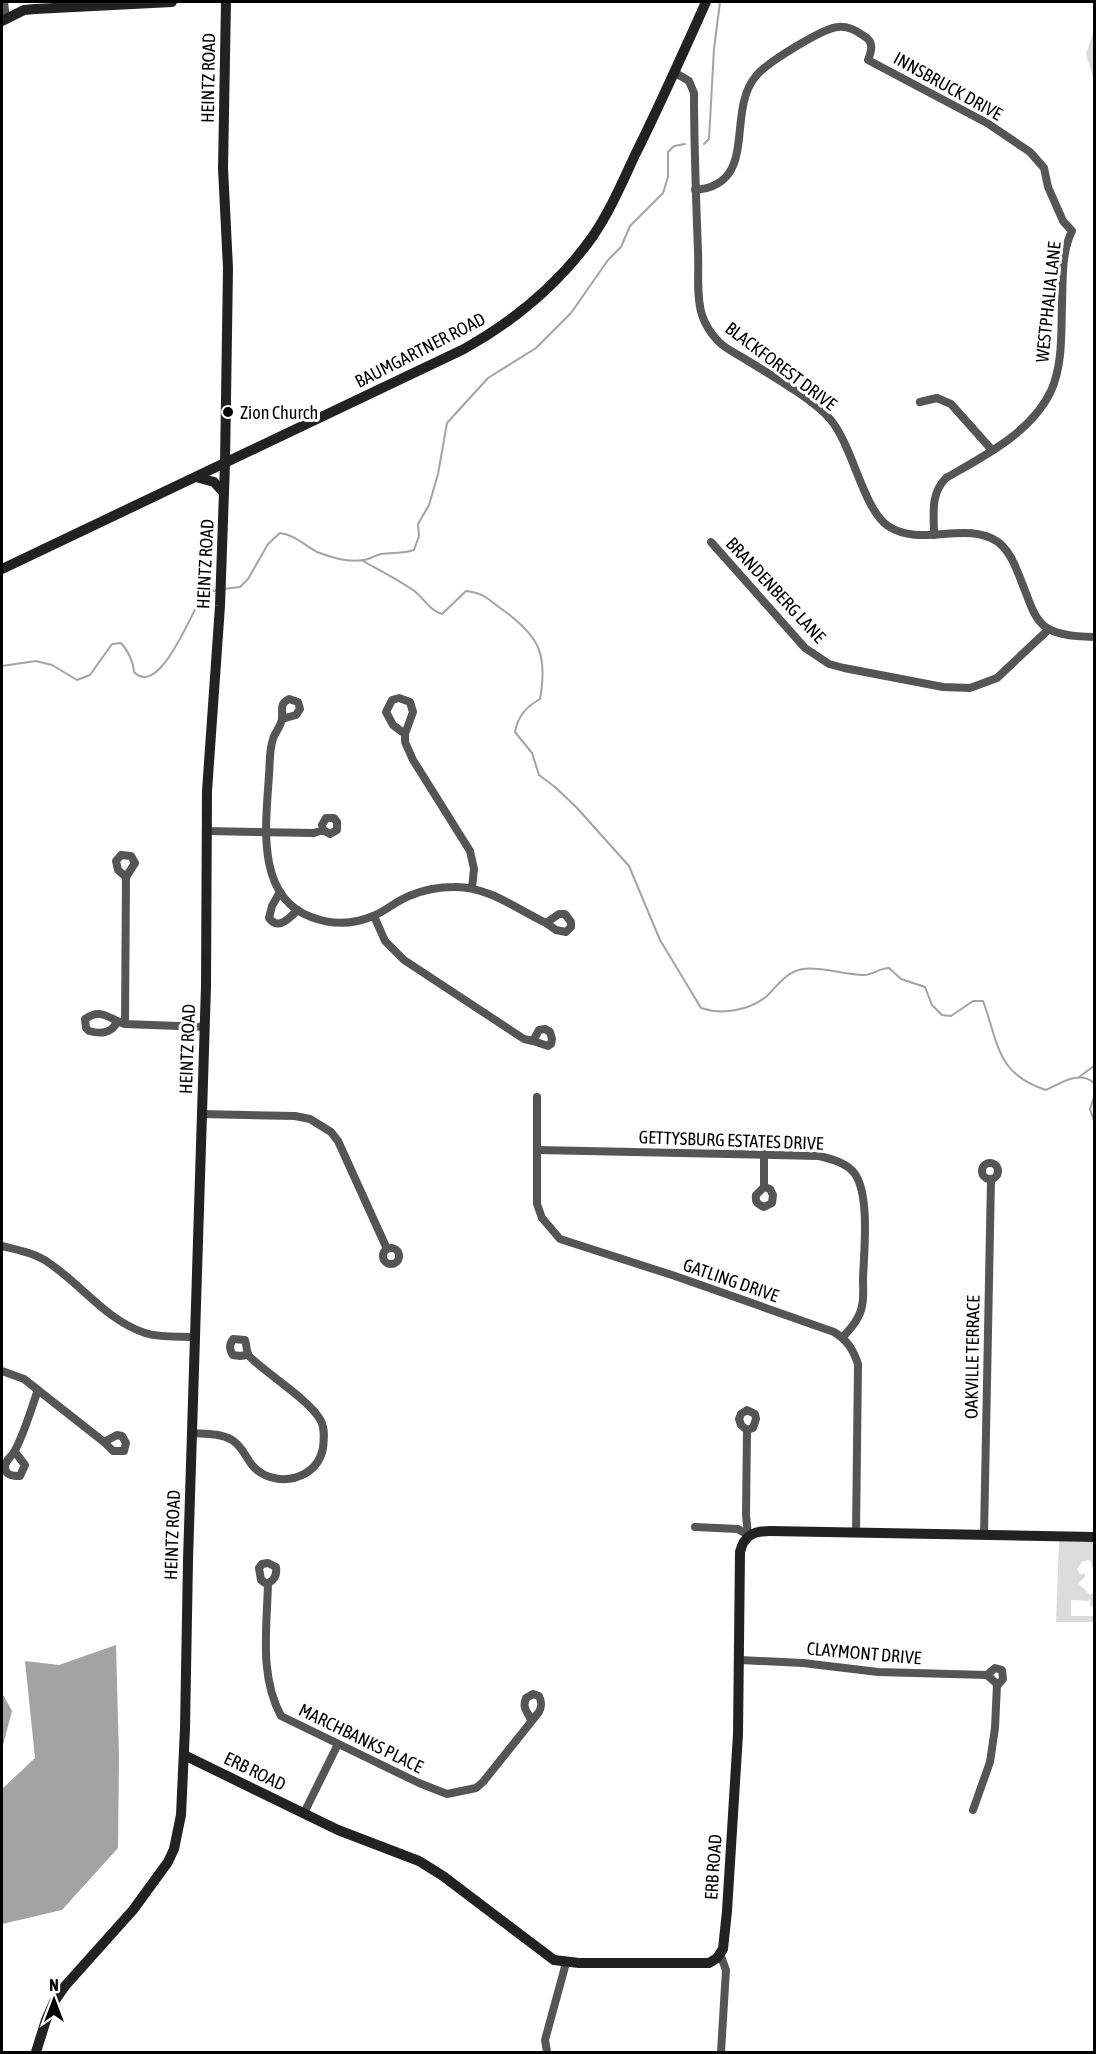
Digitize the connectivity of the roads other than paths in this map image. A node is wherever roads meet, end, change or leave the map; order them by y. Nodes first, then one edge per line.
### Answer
1 (4, 2) edge
2 (172, 2) edge
3 (226, 2) edge
4 (706, 2) edge
5 (4, 20) edge
6 (674, 72) junction
7 (1044, 168) joint
8 (695, 190) junction
9 (920, 402) dead end
10 (992, 450) junction
11 (225, 463) junction
12 (196, 477) junction
13 (224, 493) junction
14 (934, 535) junction
15 (711, 542) dead end
16 (2, 569) edge
17 (1048, 630) junction
18 (1095, 637) edge
19 (282, 719) dead end
20 (405, 734) junction
21 (323, 830) dead end
22 (206, 831) junction
23 (266, 832) junction
24 (126, 877) dead end
25 (472, 888) junction
26 (280, 892) junction
27 (298, 910) junction
28 (374, 916) junction
29 (546, 923) dead end
30 (205, 1027) junction
31 (533, 1041) dead end
32 (537, 1097) dead end
33 (201, 1114) junction
34 (538, 1150) junction
35 (764, 1154) junction
36 (991, 1179) dead end
37 (764, 1187) dead end
38 (2, 1246) edge
39 (387, 1249) dead end
40 (195, 1337) junction
41 (843, 1337) junction
42 (247, 1354) dead end
43 (2, 1371) edge
44 (38, 1390) junction
45 (747, 1430) dead end
46 (192, 1433) junction
47 (105, 1442) dead end
48 (15, 1452) dead end
49 (695, 1527) dead end
50 (856, 1533) junction
51 (748, 1535) junction
52 (984, 1535) junction
53 (1095, 1537) edge
54 (268, 1583) dead end
55 (740, 1660) junction
56 (987, 1675) junction
57 (997, 1686) junction
58 (531, 1720) dead end
59 (338, 1744) junction
60 (184, 1755) junction
61 (973, 1810) dead end
62 (304, 1813) junction
63 (720, 1954) junction
64 (566, 1963) junction
65 (36, 2052) edge
66 (547, 2052) edge
67 (722, 2052) edge

1 - 5 street
2 - 5 street
3 - 11 street, HEINTZ ROAD
4 - 6 street, BAUMGARTNER ROAD
6 - 8 street, BLACKFOREST DRIVE
6 - 11 street, BAUMGARTNER ROAD
7 - 8 street, INNSBRUCK DRIVE
7 - 10 street, WESTPHALIA LANE
8 - 14 street, BLACKFOREST DRIVE
9 - 10 street
10 - 14 street, WESTPHALIA LANE
11 - 12 street, BAUMGARTNER ROAD
11 - 13 street, HEINTZ ROAD
12 - 13 street
12 - 16 street, BAUMGARTNER ROAD
13 - 22 street, HEINTZ ROAD
14 - 17 street, BLACKFOREST DRIVE
15 - 17 street, BRANDENBERG LANE
17 - 18 street
19 - 23 street
20 - 20 street
20 - 25 street
21 - 23 street
22 - 23 street
22 - 30 street, HEINTZ ROAD
23 - 26 street
24 - 30 street
25 - 28 street
25 - 29 street
26 - 27 street
26 - 27 street
27 - 28 street
28 - 31 street
30 - 33 street, HEINTZ ROAD
32 - 34 street, GATLING DRIVE
33 - 39 street
33 - 40 street, HEINTZ ROAD
34 - 35 street, GETTYSBURG ESTATES DRIVE
34 - 41 street, GATLING DRIVE
35 - 37 street
35 - 41 street, GETTYSBURG ESTATES DRIVE
36 - 52 street, OAKVILLE TERRACE
38 - 40 street
40 - 46 street, HEINTZ ROAD
41 - 50 street
42 - 46 street
43 - 44 street
44 - 47 street
44 - 48 street
45 - 51 street
46 - 60 street, HEINTZ ROAD
49 - 51 street
50 - 51 street
50 - 52 street
51 - 55 street, ERB ROAD
52 - 53 street
54 - 59 street, MARCHBANKS PLACE
55 - 56 street, CLAYMONT DRIVE
55 - 63 street, ERB ROAD
56 - 57 street
56 - 57 street, CLAYMONT DRIVE
57 - 61 street, CLAYMONT DRIVE
58 - 59 street, MARCHBANKS PLACE
59 - 62 street
60 - 62 street, ERB ROAD
60 - 65 street, HEINTZ ROAD
62 - 64 street, ERB ROAD
63 - 64 street, ERB ROAD
63 - 67 street
64 - 66 street

